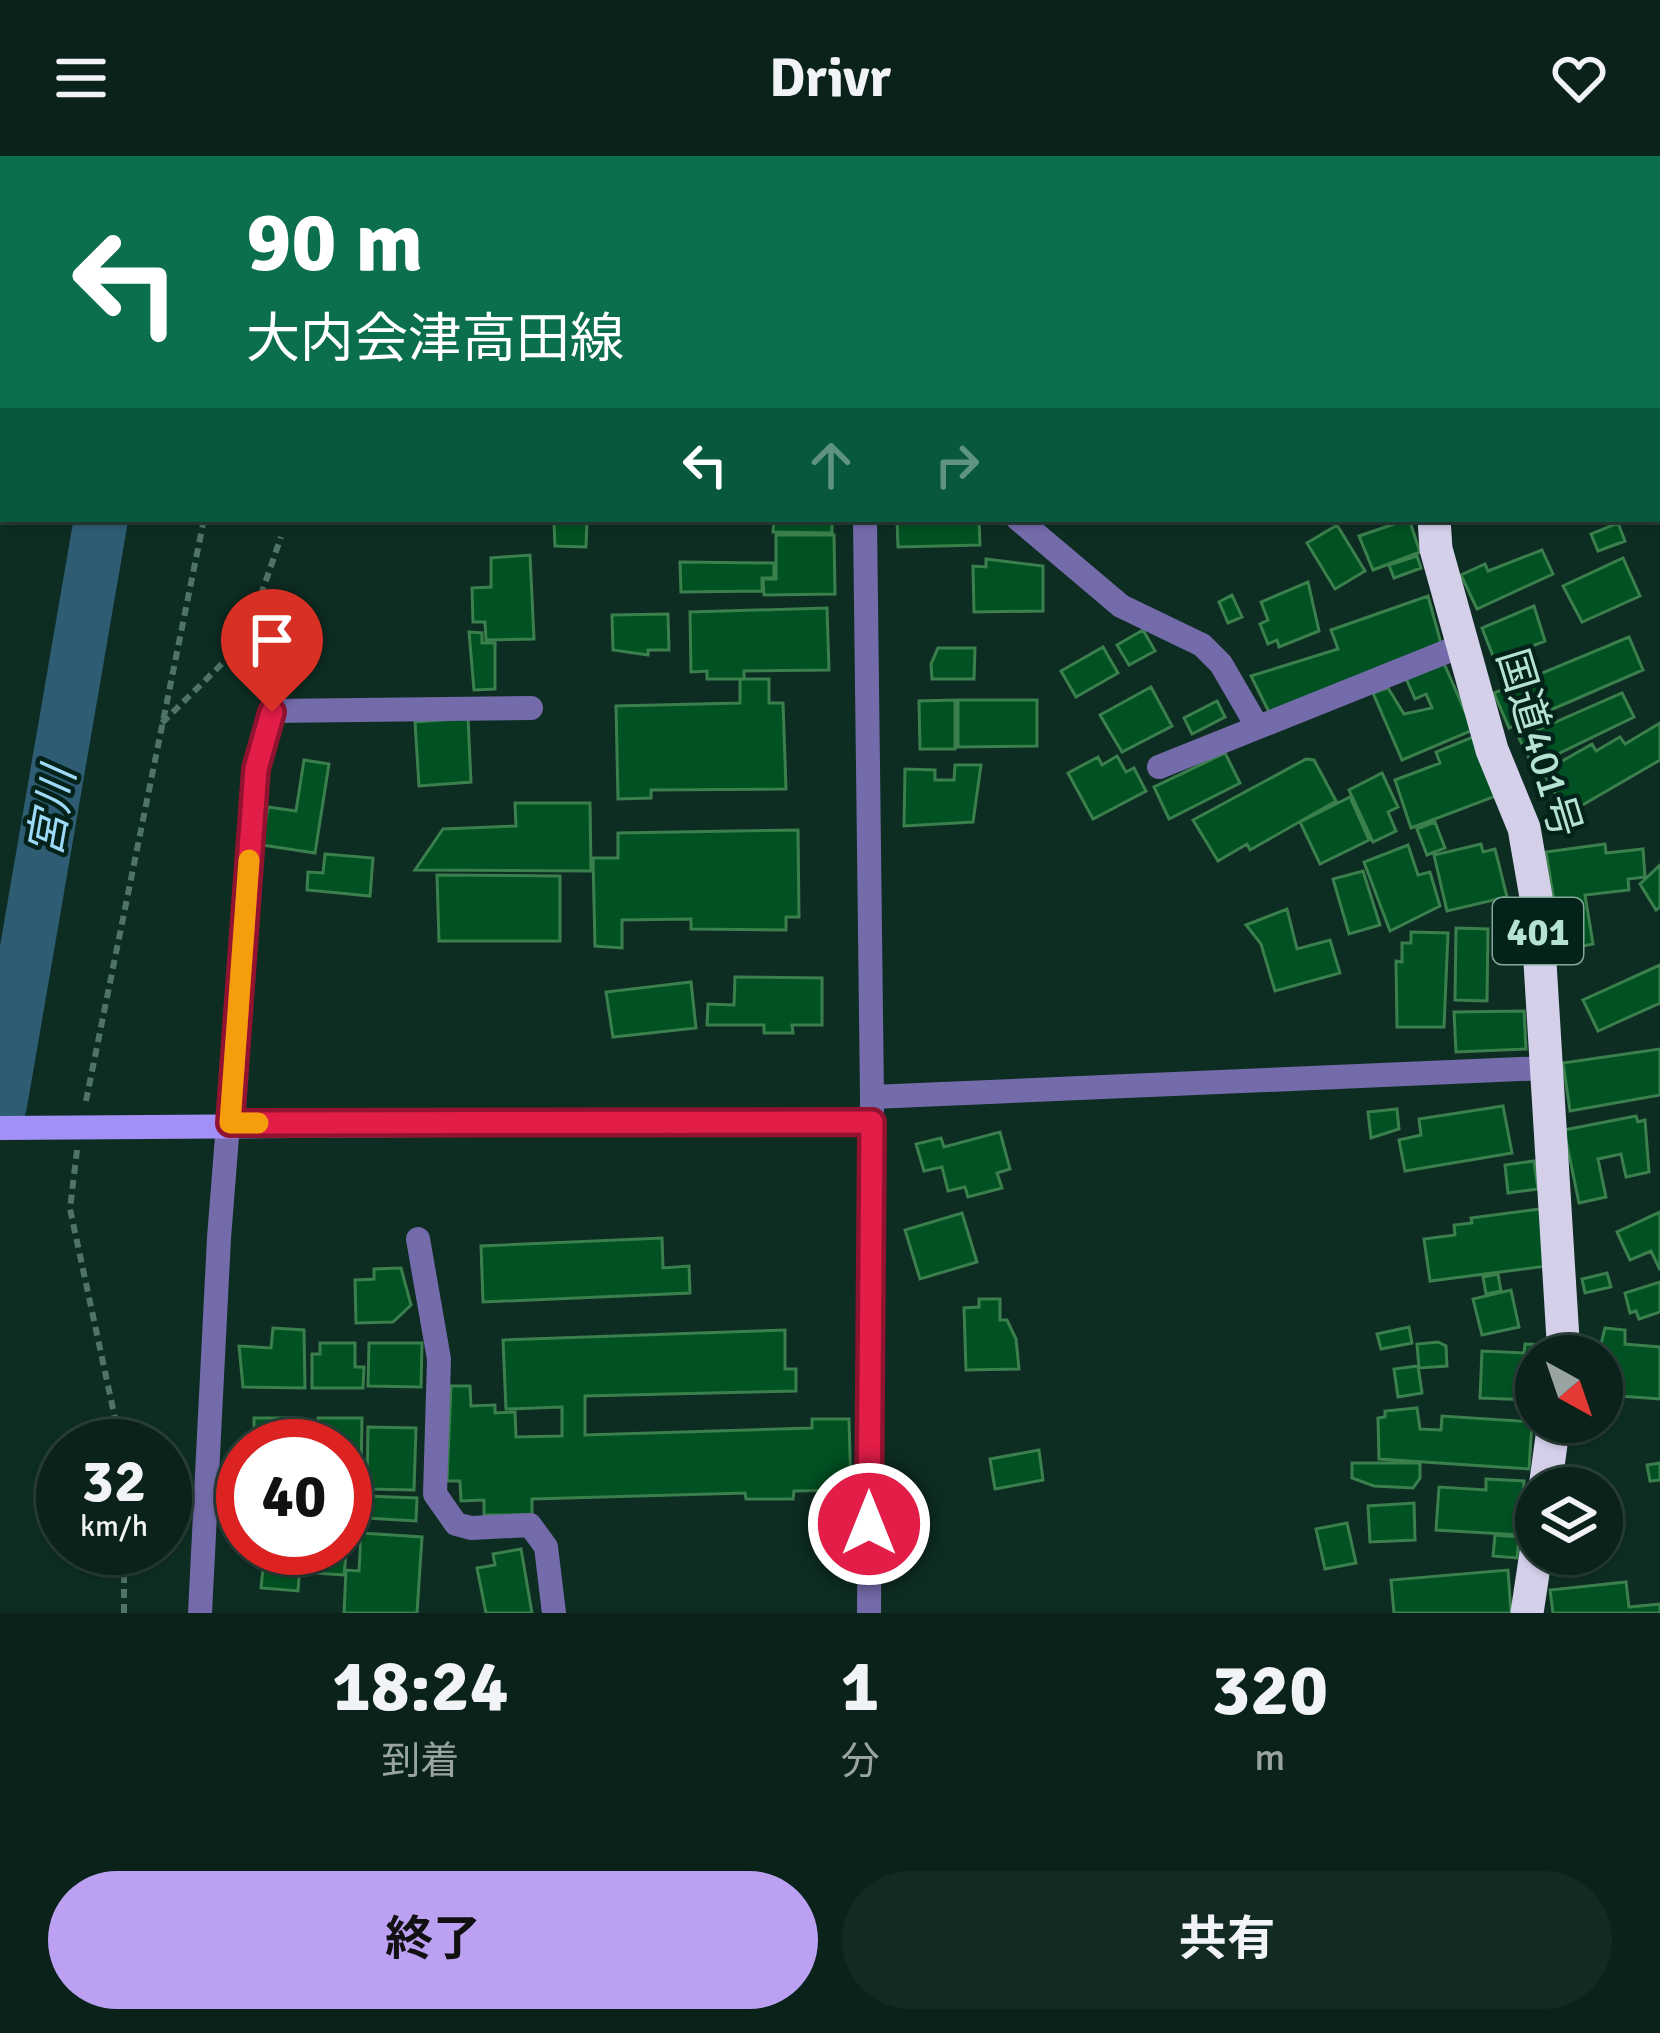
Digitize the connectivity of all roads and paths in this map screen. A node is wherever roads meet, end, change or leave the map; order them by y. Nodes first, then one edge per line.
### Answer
1 (203, 522) edge
2 (865, 522) edge
3 (1022, 522) edge
4 (1434, 522) edge
5 (281, 538) dead end
6 (1463, 645) junction
7 (531, 708) dead end
8 (160, 726) junction
9 (1257, 726) junction
10 (1159, 767) dead end
11 (1546, 1068) junction
12 (85, 1107) dead end
13 (872, 1109) junction
14 (219, 1123) junction
15 (0, 1128) edge
16 (81, 1129) dead end
17 (418, 1239) dead end
18 (1563, 1335) edge
19 (115, 1419) edge
20 (124, 1575) edge
21 (1533, 1575) edge
22 (124, 1613) edge
23 (200, 1613) edge
24 (554, 1613) edge
25 (869, 1613) edge
26 (1527, 1613) edge

1 - 8 path
2 - 13 street
3 - 9 street
4 - 6 highway, 国道401号 / 401
5 - 8 path
6 - 9 street
6 - 11 highway, 国道401号 / 401
7 - 14 street
8 - 12 path
9 - 10 street
11 - 13 street
11 - 18 highway, 国道401号 / 401
13 - 14 main road
13 - 25 street
14 - 15 main road
14 - 23 street
16 - 19 path
17 - 24 street
20 - 22 path
21 - 26 highway

